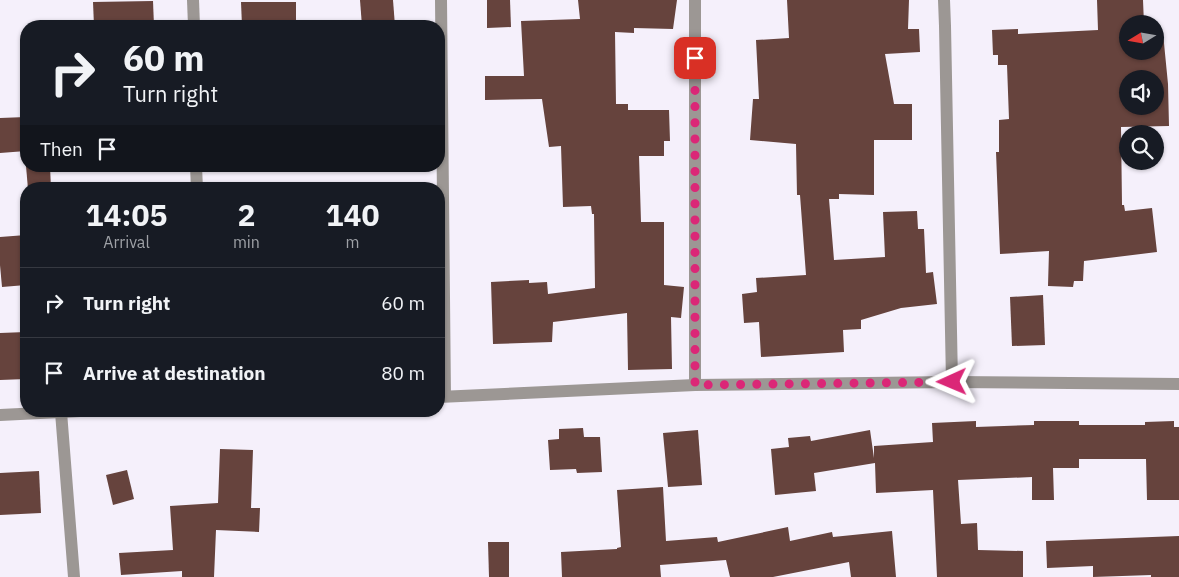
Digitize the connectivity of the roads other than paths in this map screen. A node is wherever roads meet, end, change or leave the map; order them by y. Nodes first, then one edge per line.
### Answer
1 (193, 0) edge
2 (441, 0) edge
3 (695, 0) edge
4 (944, 0) edge
5 (194, 20) edge
6 (441, 20) edge
7 (952, 382) junction
8 (1179, 384) edge
9 (695, 385) junction
10 (445, 397) edge
11 (20, 414) edge
12 (0, 415) edge
13 (61, 417) edge
14 (74, 577) edge

1 - 5 street
2 - 6 street
3 - 9 street
4 - 7 street
7 - 8 street
7 - 9 street
9 - 10 street
11 - 12 street
13 - 14 street

